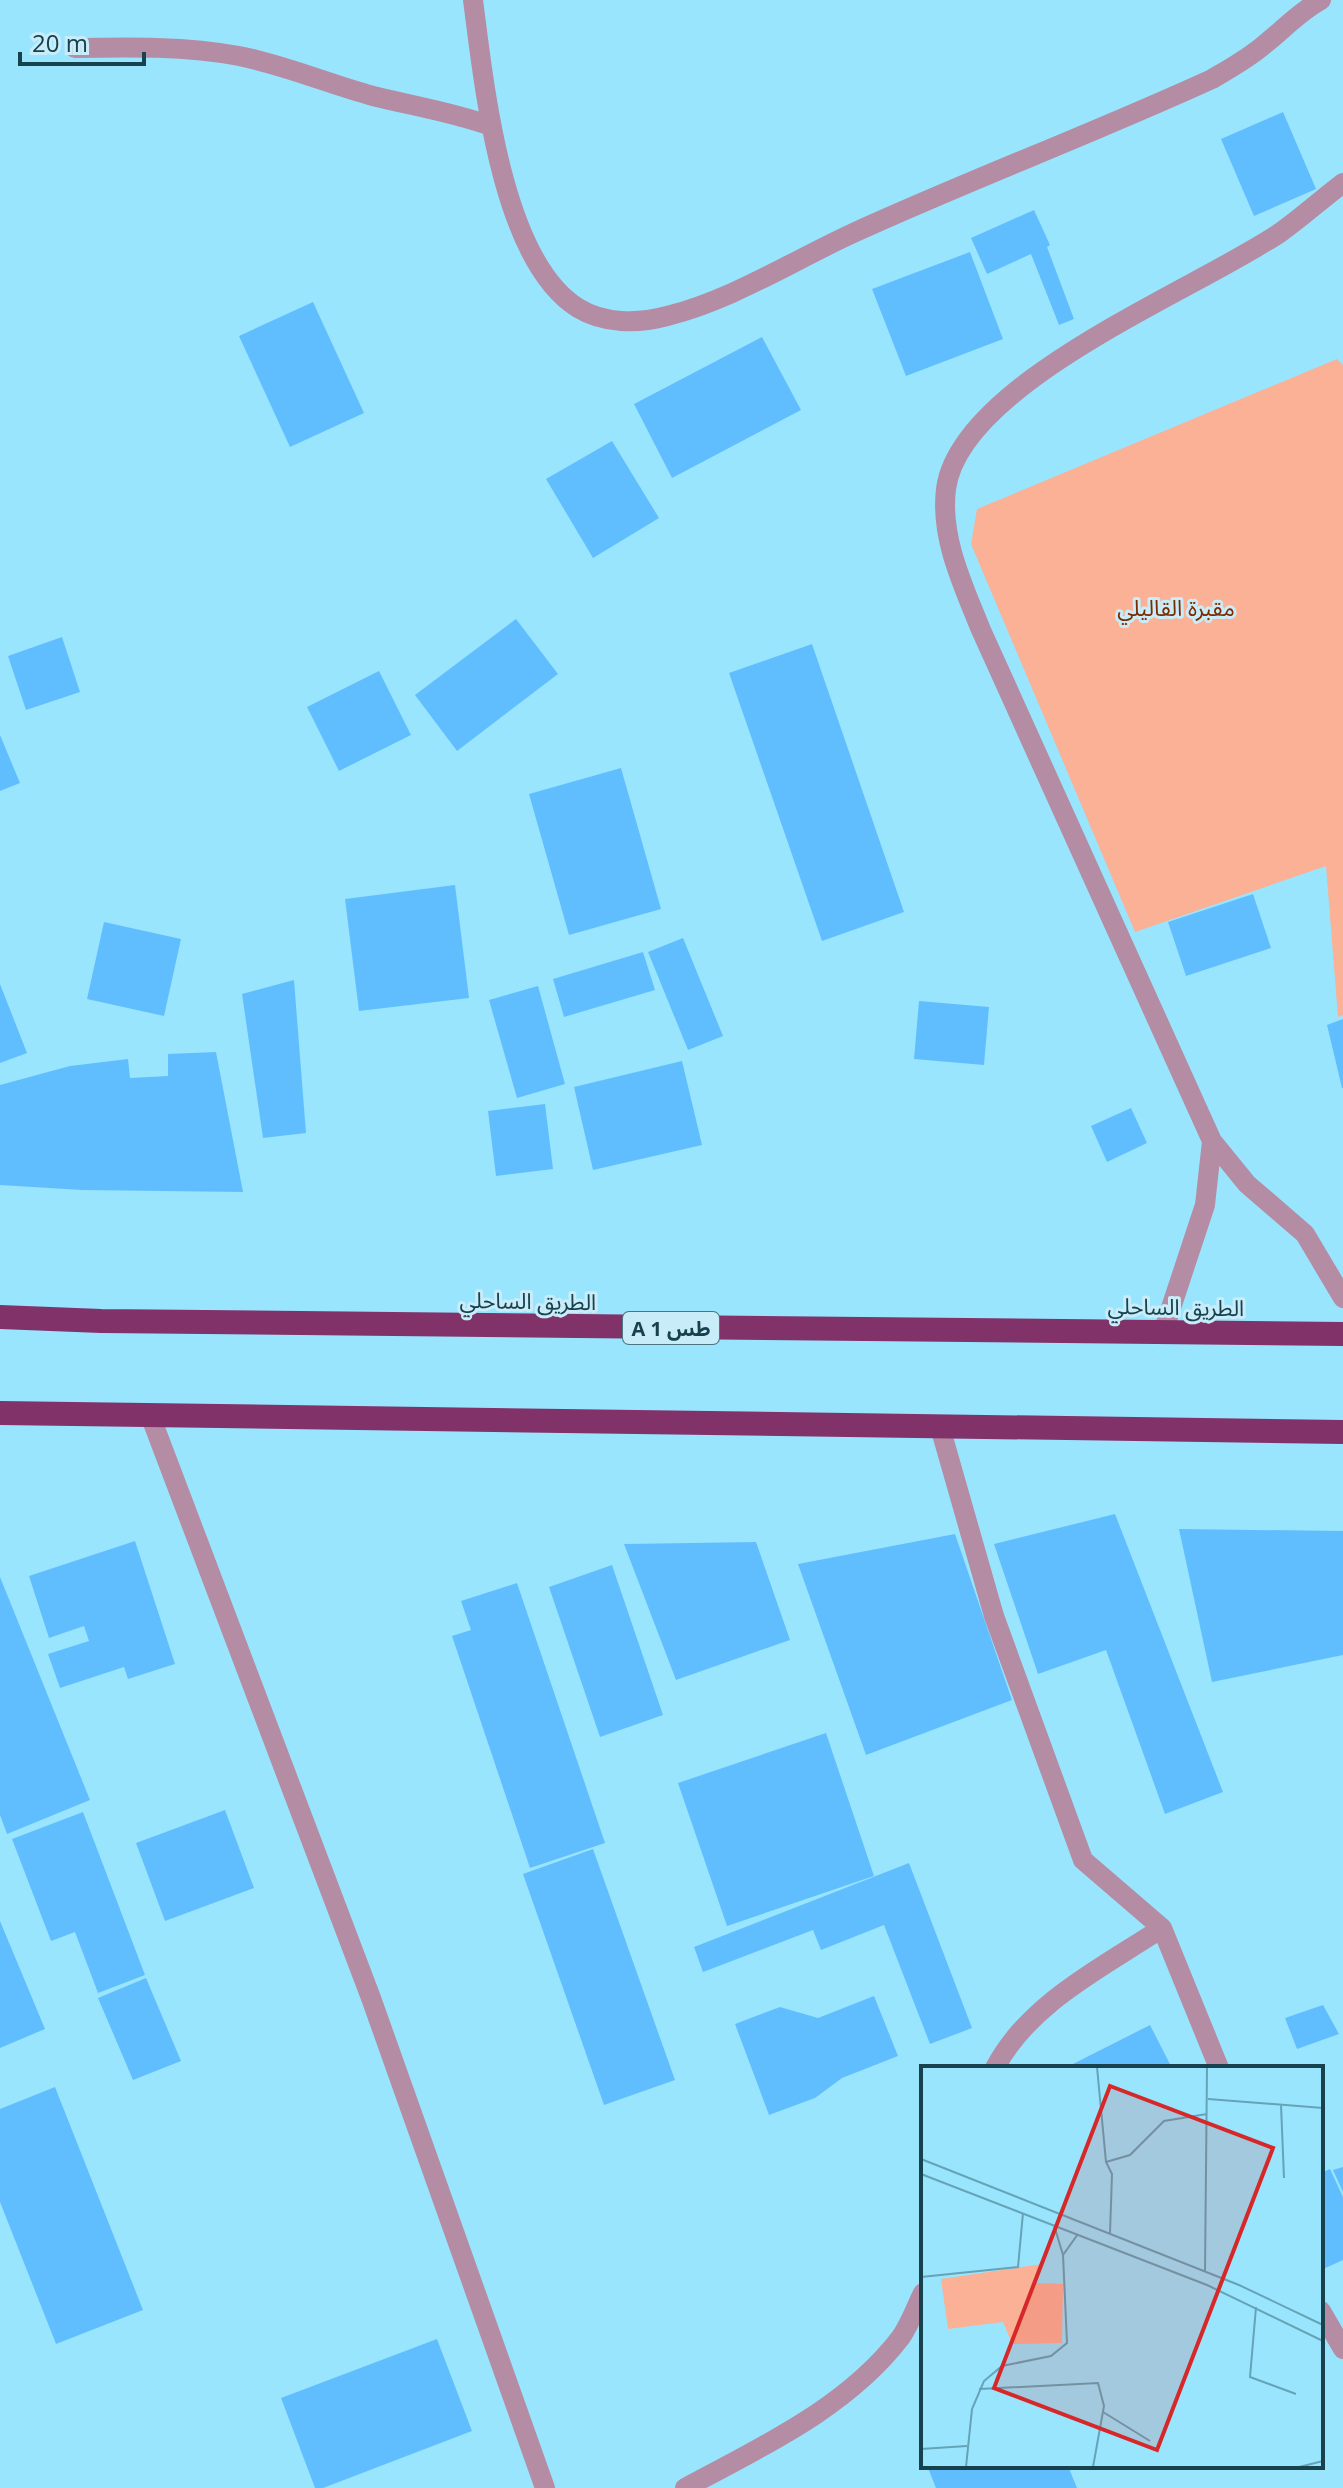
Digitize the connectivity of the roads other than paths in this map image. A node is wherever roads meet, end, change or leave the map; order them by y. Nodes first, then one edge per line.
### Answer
1 (473, 0) edge
2 (1321, 0) edge
3 (75, 48) dead end
4 (491, 126) junction
5 (1343, 183) edge
6 (1212, 1141) junction
7 (1343, 1298) edge
8 (0, 1317) edge
9 (1163, 1332) junction
10 (1343, 1334) edge
11 (0, 1413) edge
12 (150, 1415) junction
13 (940, 1427) junction
14 (1343, 1432) edge
15 (1162, 1928) junction
16 (996, 2066) edge
17 (1218, 2066) edge
18 (921, 2297) edge
19 (1323, 2314) edge
20 (1343, 2349) edge
21 (545, 2488) edge
22 (685, 2488) edge

1 - 4 street
2 - 4 street
3 - 4 street
5 - 6 street
6 - 7 street
6 - 9 street
8 - 9 highway, الطريق الساحلي / A 1 طس
9 - 10 highway, الطريق الساحلي / A 1 طس
11 - 12 highway
12 - 13 highway
12 - 21 street
13 - 14 highway
13 - 15 street
15 - 16 street
15 - 17 street
18 - 22 street
19 - 20 street

